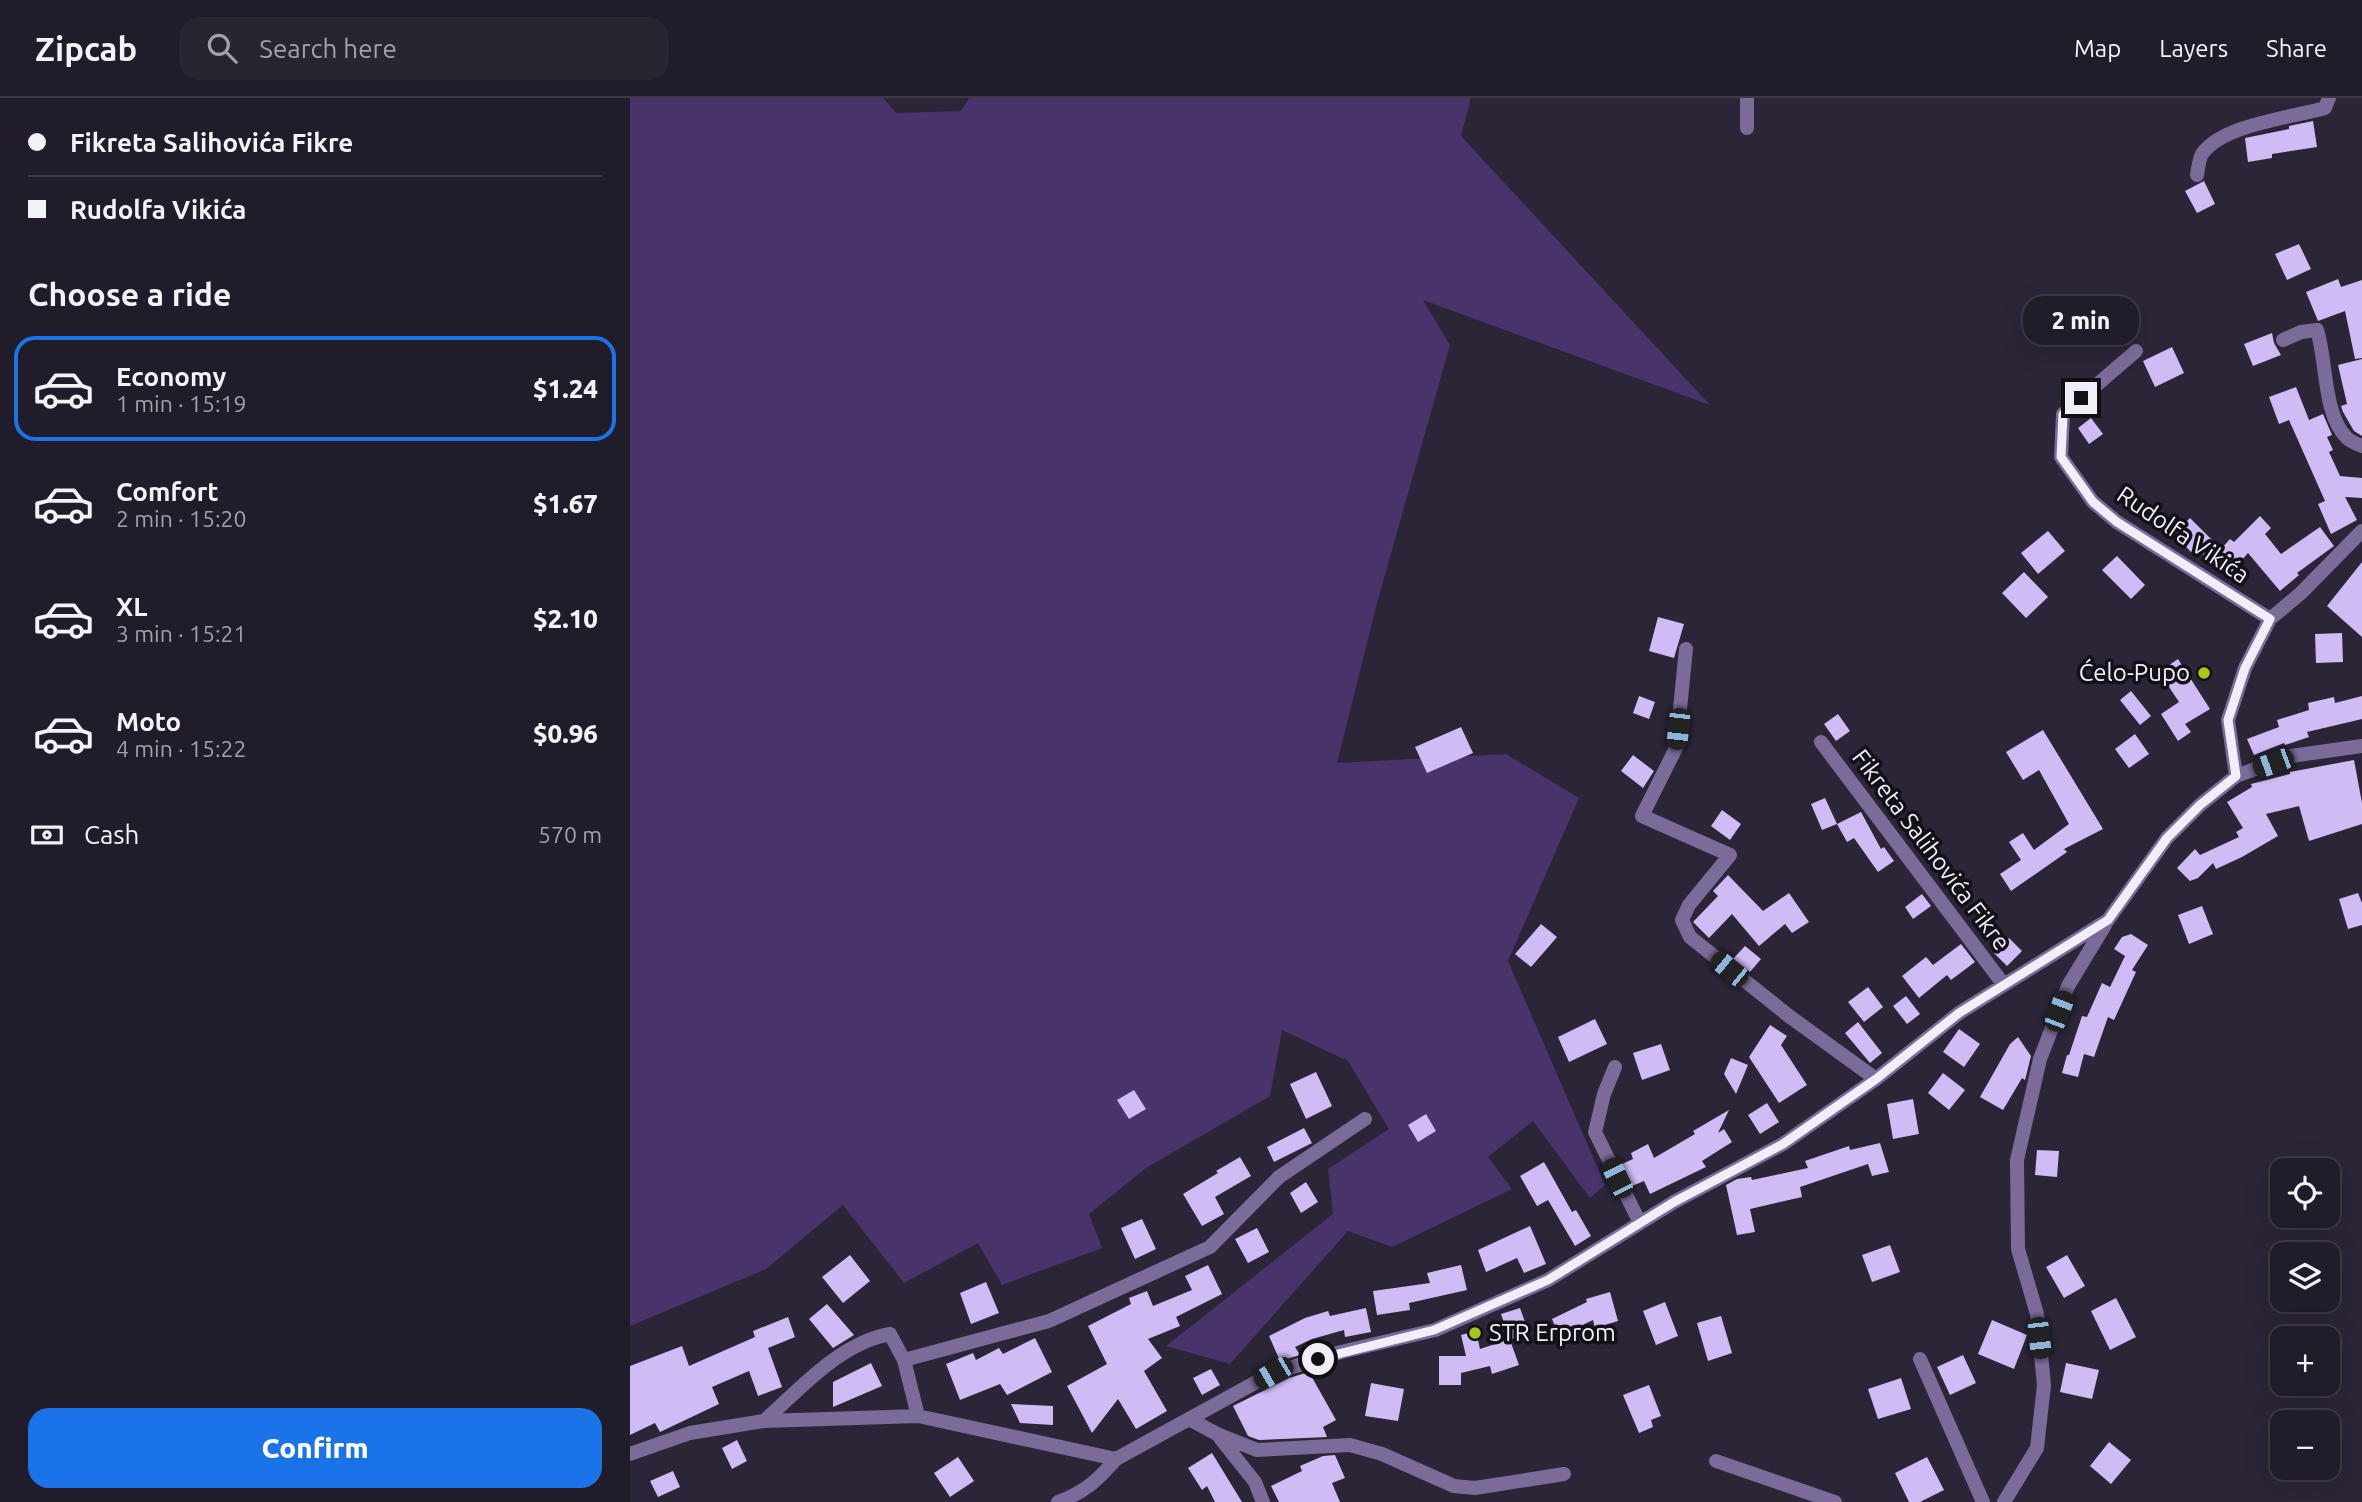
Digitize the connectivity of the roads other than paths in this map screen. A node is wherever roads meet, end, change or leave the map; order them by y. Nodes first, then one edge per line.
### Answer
1 (1747, 98) edge
2 (2329, 98) edge
3 (1747, 128) dead end
4 (2197, 175) dead end
5 (2283, 341) dead end
6 (2136, 351) dead end
7 (2362, 446) edge
8 (2362, 531) edge
9 (2270, 619) junction
10 (1686, 649) dead end
11 (1821, 742) dead end
12 (2362, 746) edge
13 (2236, 776) junction
14 (2108, 920) junction
15 (2004, 985) junction
16 (1615, 1067) dead end
17 (1876, 1079) junction
18 (1364, 1119) dead end
19 (1640, 1223) junction
20 (1920, 1359) dead end
21 (904, 1360) junction
22 (918, 1416) junction
23 (1191, 1420) junction
24 (764, 1421) junction
25 (1217, 1434) junction
26 (630, 1454) edge
27 (1116, 1459) junction
28 (1716, 1461) dead end
29 (1564, 1474) dead end
30 (1058, 1502) edge
31 (1263, 1502) edge
32 (1835, 1502) edge
33 (1983, 1502) edge
34 (2004, 1502) edge

1 - 3 street
2 - 4 street
5 - 7 street
6 - 9 street, Rudolfa Vikića
8 - 9 street
9 - 13 street
10 - 17 street
11 - 15 street, Fikreta Salihovića Fikre
12 - 13 street, Fikreta Salihovića Fikre
13 - 14 street, Fikreta Salihovića Fikre
14 - 15 street, Fikreta Salihovića Fikre
14 - 34 street, Fikreta Salihovića Fikre
15 - 17 street, Fikreta Salihovića Fikre
16 - 19 street
17 - 19 street, Fikreta Salihovića Fikre
18 - 21 street
19 - 23 street, Fikreta Salihovića Fikre
20 - 33 street
21 - 22 street
21 - 24 street
22 - 24 street
22 - 27 street
23 - 25 street
23 - 27 street, Fikreta Salihovića Fikre
24 - 26 street
25 - 29 street
25 - 31 street
27 - 30 street, Fikreta Salihovića Fikre
28 - 32 street

